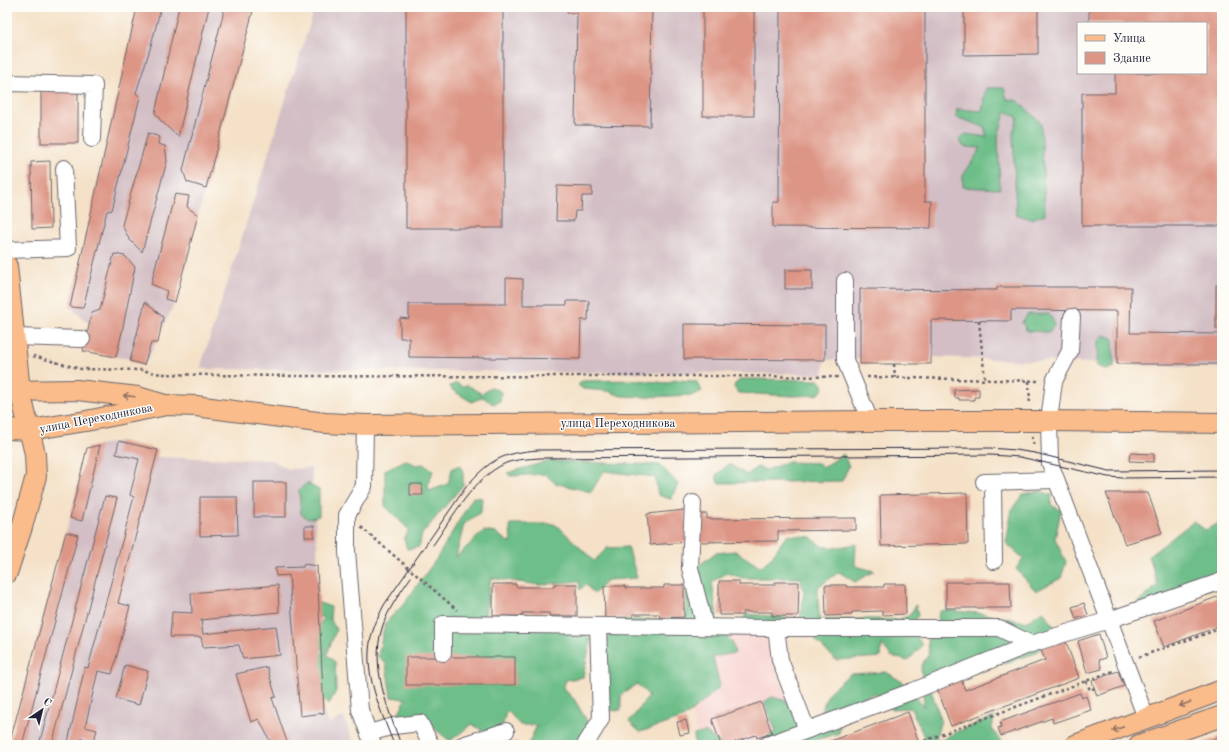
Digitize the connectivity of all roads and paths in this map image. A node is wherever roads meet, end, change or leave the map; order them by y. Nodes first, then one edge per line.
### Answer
1 (7, 83) edge
2 (92, 139) dead end
3 (64, 168) dead end
4 (7, 250) edge
5 (7, 266) edge
6 (845, 281) dead end
7 (1072, 317) dead end
8 (979, 321) dead end
9 (14, 337) junction
10 (82, 339) dead end
11 (32, 355) dead end
12 (894, 364) dead end
13 (852, 377) junction
14 (895, 378) junction
15 (986, 380) junction
16 (1054, 381) junction
17 (14, 391) edge
18 (167, 405) junction
19 (870, 421) junction
20 (1049, 421) junction
21 (1222, 423) edge
22 (365, 425) junction
23 (7, 429) edge
24 (30, 430) junction
25 (1056, 480) junction
26 (693, 503) dead end
27 (347, 515) junction
28 (994, 561) dead end
29 (7, 573) edge
30 (1222, 581) edge
31 (1109, 620) junction
32 (474, 624) junction
33 (598, 626) junction
34 (705, 627) junction
35 (776, 628) junction
36 (1222, 628) edge
37 (1031, 644) junction
38 (443, 653) dead end
39 (1126, 664) junction
40 (1086, 681) junction
41 (1095, 688) dead end
42 (1222, 690) edge
43 (1222, 716) edge
44 (1146, 718) junction
45 (807, 730) junction
46 (506, 731) dead end
47 (371, 739) edge
48 (431, 745) edge
49 (462, 745) edge
50 (585, 745) edge
51 (767, 745) edge
52 (913, 745) edge
53 (1075, 745) edge
54 (1139, 745) edge

1 - 2 lane
3 - 4 lane
5 - 9 main road
6 - 13 lane
7 - 16 lane
8 - 15 path
9 - 10 lane
9 - 17 main road
11 - 13 path
12 - 14 path
13 - 14 path
13 - 19 lane
14 - 15 path
15 - 16 path
16 - 20 lane
18 -> 17 main road, улица Переходникова
17 - 24 main road
18 - 22 main road, улица Переходникова
18 - 24 main road, улица Переходникова
19 - 20 main road, улица Переходникова
19 - 22 main road, улица Переходникова
20 - 21 main road, улица Переходникова
20 - 25 lane
22 - 27 lane
23 - 24 main road, улица Переходникова
24 - 29 main road
25 - 28 lane
25 - 31 lane
26 - 34 lane
27 - 32 path
27 - 47 lane
30 - 31 lane
31 - 37 lane
31 - 39 lane
32 - 33 lane
32 - 38 lane
33 - 34 lane
33 - 50 lane
34 - 35 lane
35 - 37 lane
35 - 45 lane
36 - 39 path
37 - 45 lane
39 - 40 path
39 - 44 lane
40 - 41 path
40 - 52 path
42 -> 44 main road
43 - 54 main road
44 -> 53 main road
45 - 51 lane
46 - 49 lane
47 - 48 lane

